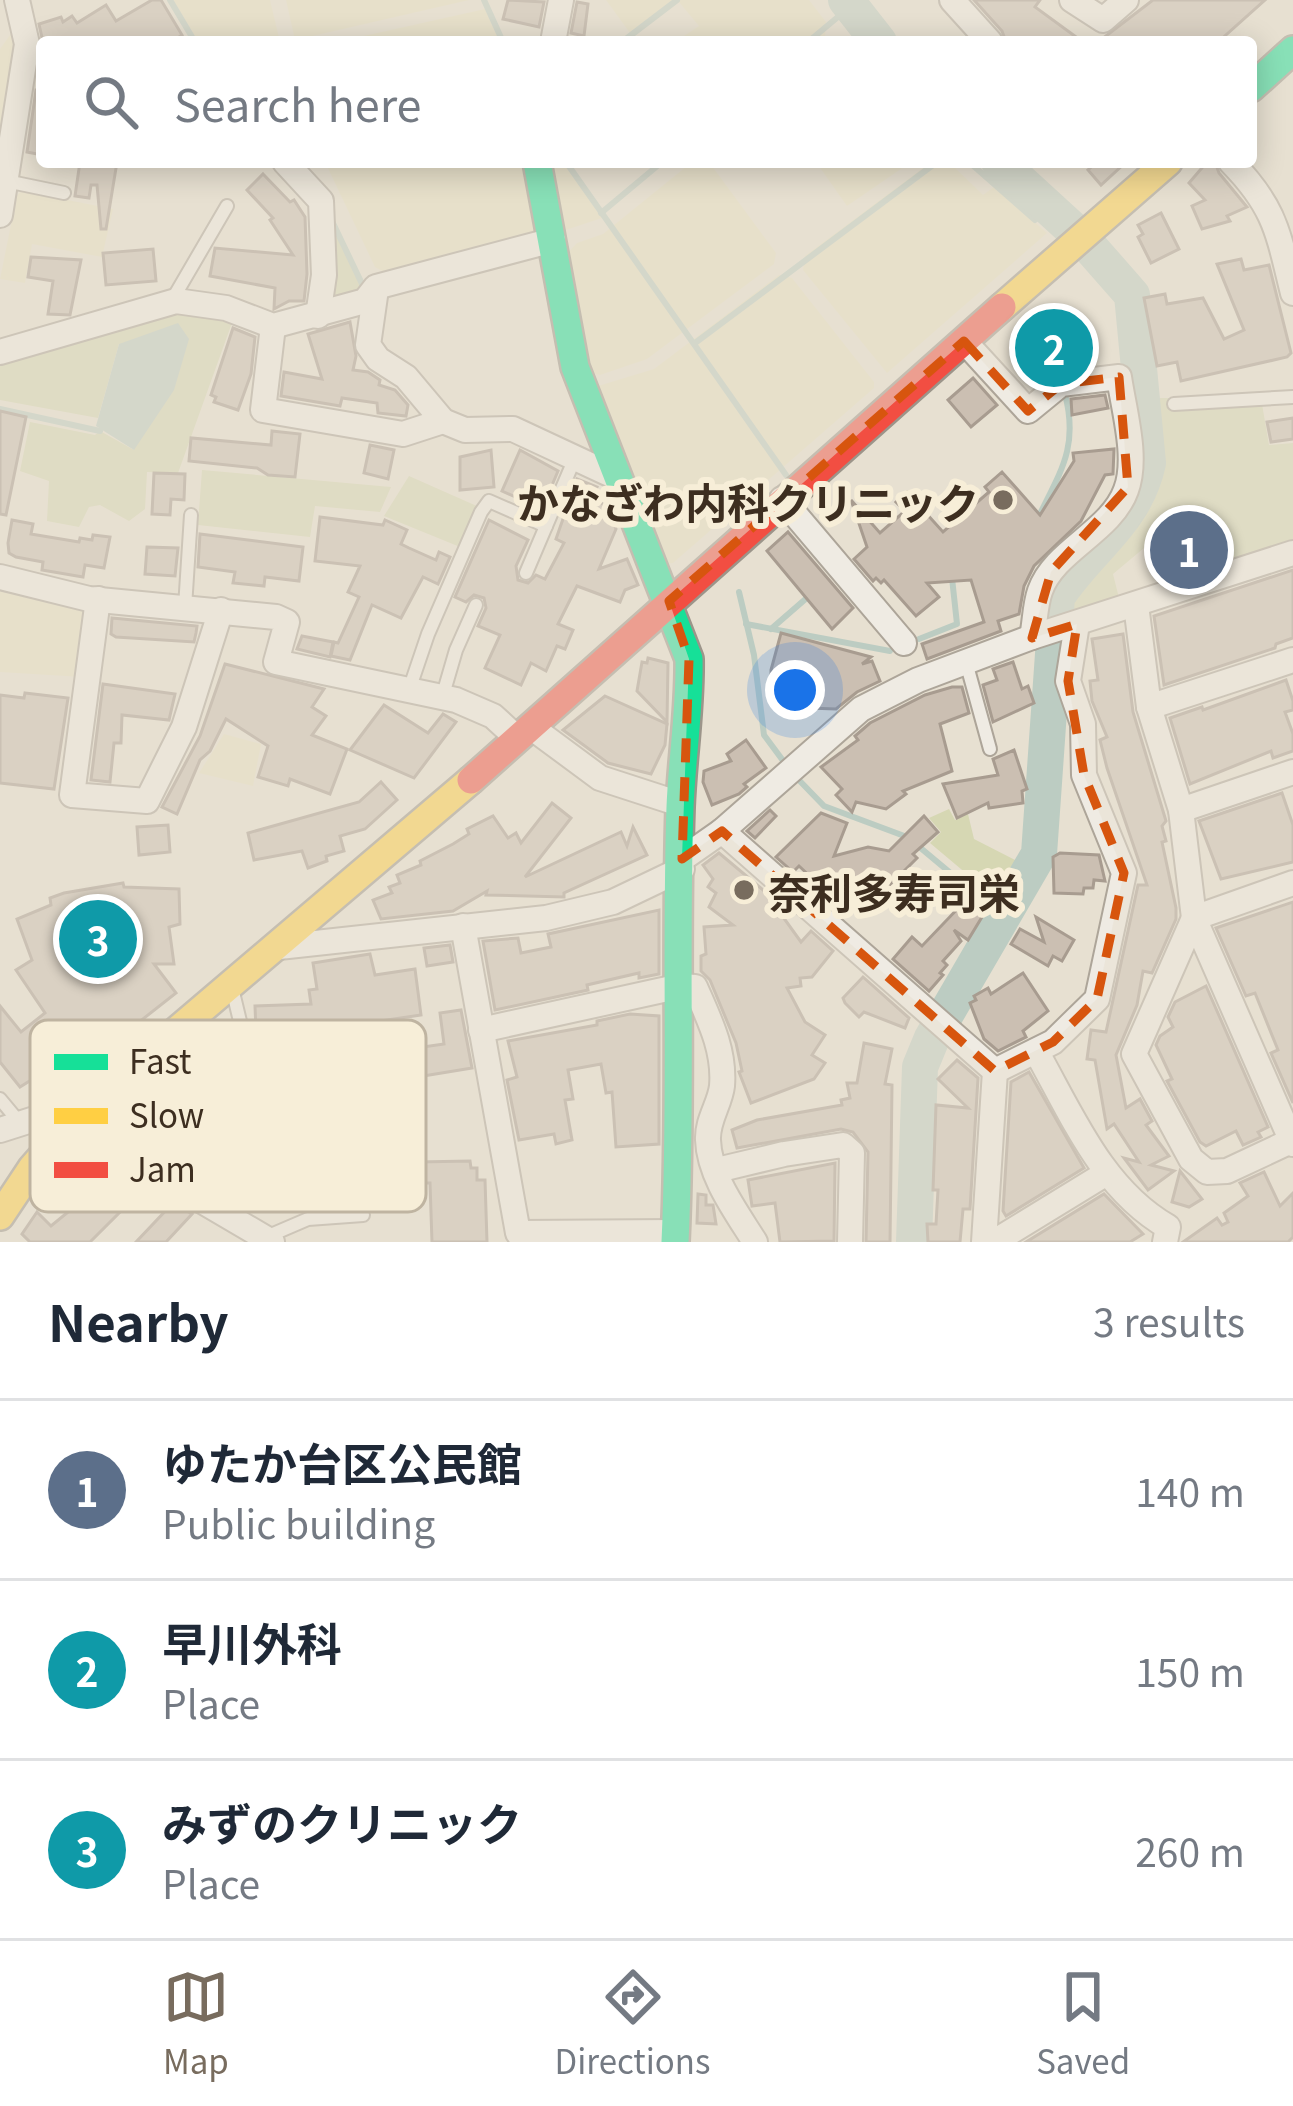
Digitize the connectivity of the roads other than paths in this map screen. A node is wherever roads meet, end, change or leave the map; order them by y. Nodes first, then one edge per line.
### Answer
1 (17, 0) edge
2 (561, 0) edge
3 (952, 0) edge
4 (1072, 0) edge
5 (1126, 0) edge
6 (554, 36) edge
7 (985, 36) edge
8 (1293, 50) edge
9 (1257, 83) edge
10 (292, 168) edge
11 (538, 168) edge
12 (1161, 168) edge
13 (1237, 168) edge
14 (5, 181) junction
15 (64, 193) dead end
16 (227, 206) dead end
17 (0, 215) edge
18 (553, 240) junction
19 (376, 286) junction
20 (1293, 293) edge
21 (170, 303) junction
22 (318, 316) junction
23 (273, 326) junction
24 (964, 341) junction
25 (0, 352) edge
26 (1293, 398) edge
27 (1174, 404) dead end
28 (443, 421) junction
29 (575, 458) junction
30 (618, 478) junction
31 (782, 499) junction
32 (191, 515) dead end
33 (546, 526) junction
34 (1293, 553) edge
35 (526, 573) dead end
36 (0, 577) edge
37 (98, 599) junction
38 (669, 601) junction
39 (476, 605) dead end
40 (1136, 605) junction
41 (185, 607) junction
42 (221, 610) junction
43 (1072, 625) junction
44 (1036, 636) junction
45 (904, 643) dead end
46 (1293, 660) edge
47 (966, 662) junction
48 (409, 690) junction
49 (442, 698) junction
50 (1149, 707) junction
51 (525, 733) junction
52 (990, 749) dead end
53 (1293, 772) edge
54 (680, 804) junction
55 (1181, 810) junction
56 (722, 831) junction
57 (682, 864) junction
58 (1293, 883) edge
59 (1194, 918) junction
60 (464, 926) junction
61 (279, 947) junction
62 (681, 986) junction
63 (232, 987) junction
64 (192, 1020) edge
65 (240, 1020) edge
66 (482, 1030) junction
67 (1036, 1051) junction
68 (995, 1071) junction
69 (0, 1099) edge
70 (10, 1126) edge
71 (694, 1143) junction
72 (1292, 1143) edge
73 (717, 1170) junction
74 (30, 1171) edge
75 (1106, 1174) junction
76 (221, 1212) edge
77 (363, 1215) dead end
78 (0, 1216) edge
79 (675, 1237) edge
80 (269, 1240) edge
81 (755, 1242) edge
82 (850, 1242) edge
83 (984, 1242) edge
84 (994, 1242) edge
85 (1165, 1242) edge

1 - 14 street
2 - 6 street
3 - 7 street
4 - 5 street
8 - 9 street
10 - 22 street
11 - 18 street
12 - 24 street
13 - 20 street
14 - 15 lane
14 - 17 street
16 - 21 lane
18 - 19 street
18 - 30 street
19 - 22 street
19 - 28 street
21 - 23 street
21 - 25 street
22 - 23 street
23 - 28 street
24 - 31 street
24 - 44 street
26 - 27 lane
28 - 29 street
29 - 30 street
29 - 33 lane
30 - 38 street
31 - 38 street
31 - 45 street
32 - 41 lane
33 - 35 lane
33 - 48 lane
34 - 40 street
36 - 37 street
37 - 41 street
37 - 42 street
38 - 51 street
38 - 54 street
39 - 49 lane
40 - 43 street
40 - 50 street
41 - 42 street
42 - 48 street
43 - 44 street
43 - 67 street
44 - 47 street
46 - 50 street
47 - 52 lane
47 - 56 street
48 - 49 street
49 - 51 street
50 - 55 street
51 - 54 street
51 - 61 street
53 - 55 street
54 - 57 street
55 - 59 street
56 - 57 street
56 - 68 street
57 - 60 street
57 - 62 street
58 - 59 street
59 - 72 street
59 - 72 street
60 - 61 street
60 - 66 street
61 - 63 street
62 - 66 street
62 - 71 street
62 - 71 street
63 - 64 street
63 - 65 lane
66 - 79 street
67 - 68 street
67 - 75 street
68 - 83 street
69 - 70 lane
71 - 73 street
71 - 79 street
73 - 81 street
73 - 82 street
74 - 78 street
75 - 84 street
75 - 85 street
76 - 80 street
77 - 80 lane

